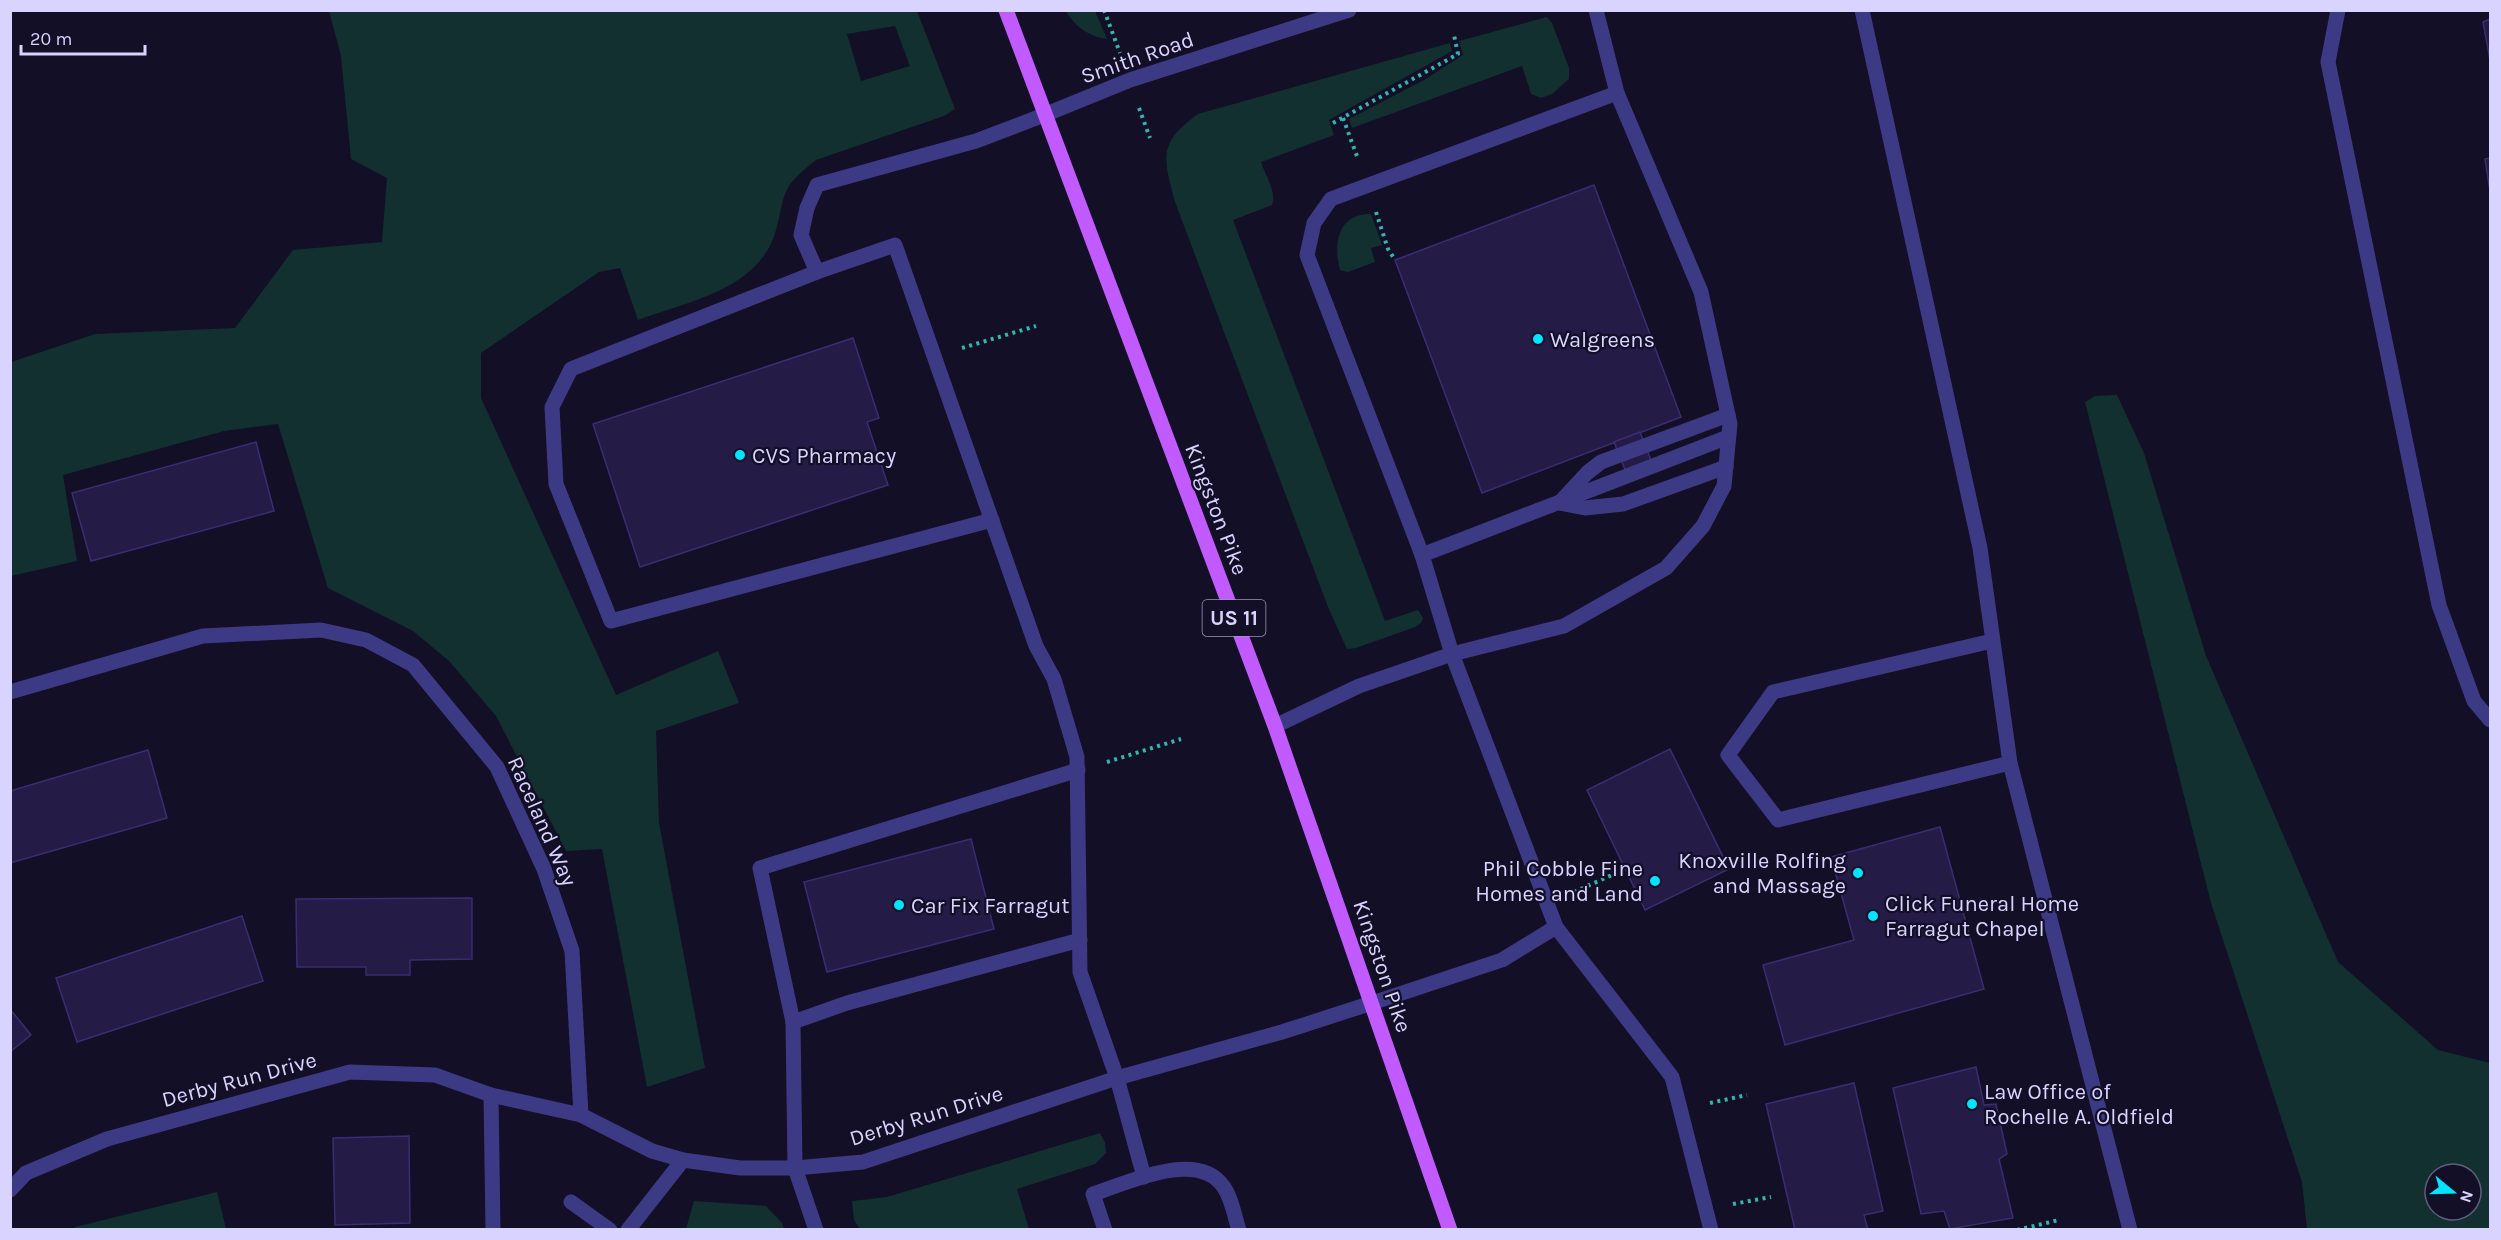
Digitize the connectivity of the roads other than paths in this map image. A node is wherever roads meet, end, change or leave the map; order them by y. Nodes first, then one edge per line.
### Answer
1 (1006, 10) edge
2 (1349, 10) edge
3 (1596, 10) edge
4 (1862, 10) edge
5 (2338, 10) edge
6 (1617, 93) junction
7 (1044, 115) junction
8 (817, 272) junction
9 (1728, 415) junction
10 (1728, 437) junction
11 (1726, 467) junction
12 (1558, 503) junction
13 (992, 520) junction
14 (1422, 555) junction
15 (1992, 641) junction
16 (1452, 654) junction
17 (10, 692) edge
18 (2490, 720) edge
19 (1275, 726) junction
20 (2010, 763) junction
21 (1078, 770) junction
22 (1556, 927) junction
23 (1080, 940) junction
24 (1372, 1003) junction
25 (793, 1022) junction
26 (1118, 1078) junction
27 (491, 1095) junction
28 (581, 1114) junction
29 (683, 1160) junction
30 (795, 1167) junction
31 (1144, 1178) junction
32 (10, 1190) edge
33 (806, 1200) junction
34 (571, 1202) dead end
35 (493, 1230) edge
36 (610, 1230) edge
37 (628, 1230) edge
38 (807, 1230) edge
39 (816, 1230) edge
40 (1105, 1230) edge
41 (1239, 1230) edge
42 (1450, 1230) edge
43 (1711, 1230) edge
44 (2130, 1230) edge

1 - 7 main road, Kingston Pike / US 11
2 - 7 street, Smith Road
3 - 6 street
4 - 15 street
5 - 18 street
6 - 9 street
6 - 14 street
7 - 8 street, Smith Road
7 - 19 main road, Kingston Pike / US 11
8 - 13 street
8 - 13 street
9 - 10 street
9 - 12 street
10 - 11 street
10 - 12 street
11 - 12 street
11 - 16 street
12 - 14 street
13 - 21 street
14 - 16 street
15 - 20 street
15 - 20 street
16 - 19 street
16 - 22 street
17 - 28 street, Raceland Way
19 - 24 main road, Kingston Pike / US 11
20 - 44 street
21 - 23 street
21 - 25 street
22 - 24 street, Derby Run Drive
22 - 43 street
23 - 25 street
23 - 26 street
24 - 26 street, Derby Run Drive
24 - 42 main road, Kingston Pike / US 11
25 - 30 street
26 - 30 street, Derby Run Drive
26 - 31 street
27 - 28 street, Derby Run Drive
27 - 32 street, Derby Run Drive
27 - 35 street
28 - 29 street, Derby Run Drive
29 - 30 street, Derby Run Drive
29 - 37 street
30 - 33 street
31 - 40 street
31 - 41 street
33 - 38 street
33 - 39 street
34 - 36 street

